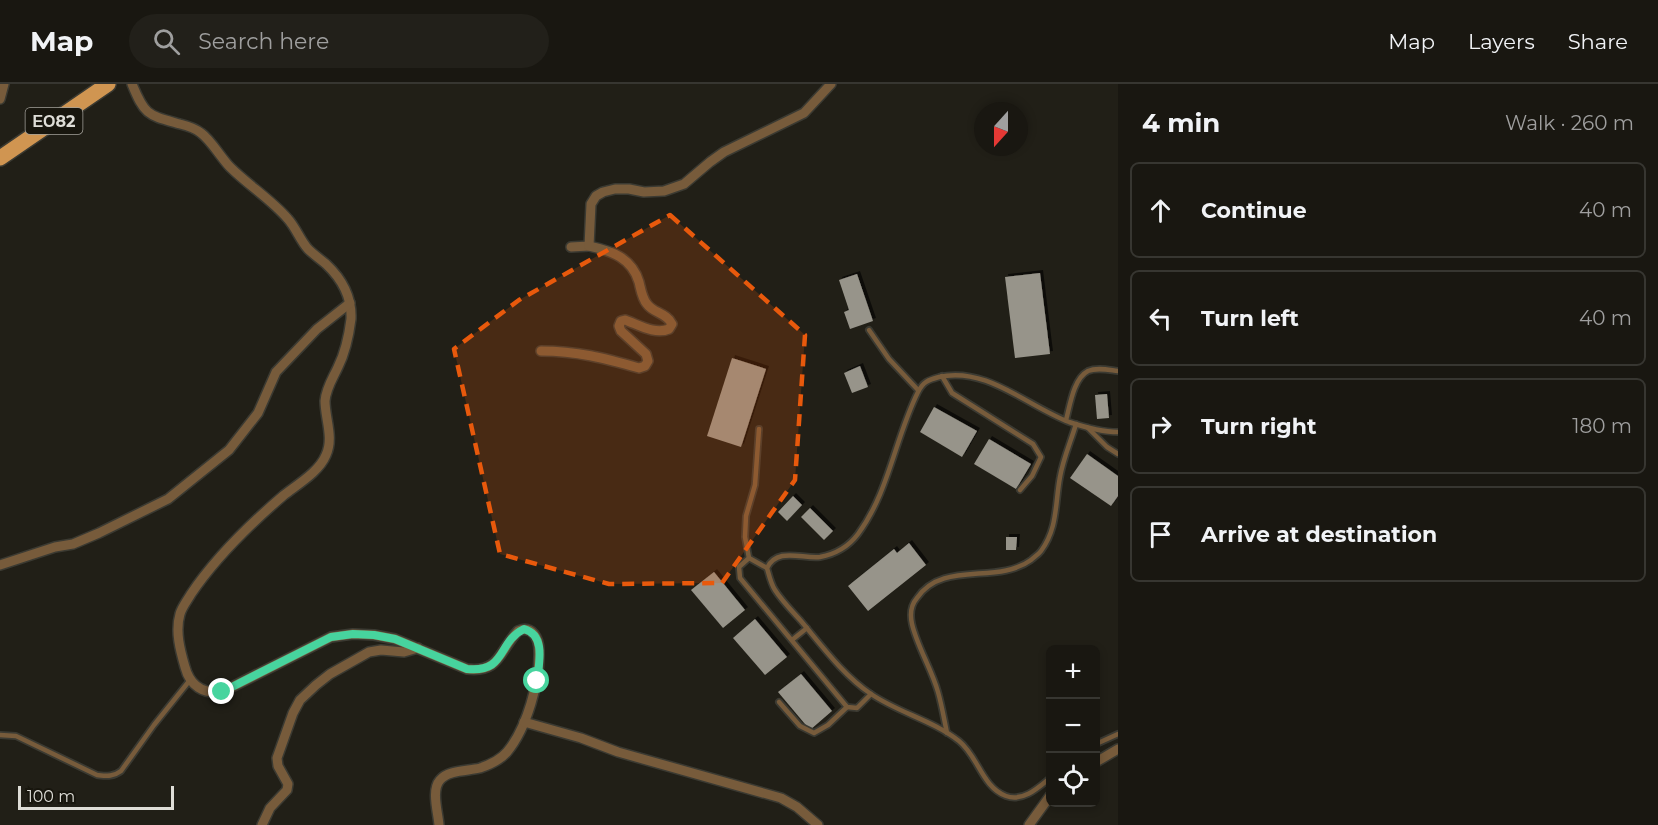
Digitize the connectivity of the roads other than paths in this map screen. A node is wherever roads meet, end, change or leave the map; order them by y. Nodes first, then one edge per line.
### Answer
1 (4, 84) edge
2 (108, 84) edge
3 (132, 84) edge
4 (831, 84) edge
5 (0, 99) edge
6 (0, 158) edge
7 (589, 246) junction
8 (571, 248) dead end
9 (350, 303) junction
10 (869, 330) dead end
11 (541, 351) dead end
12 (1118, 371) edge
13 (942, 376) junction
14 (918, 390) junction
15 (1066, 420) junction
16 (1076, 424) junction
17 (1088, 428) junction
18 (759, 429) dead end
19 (1118, 432) edge
20 (1118, 454) edge
21 (1020, 490) dead end
22 (748, 558) junction
23 (0, 566) edge
24 (767, 568) junction
25 (807, 628) junction
26 (792, 640) junction
27 (418, 648) junction
28 (190, 680) junction
29 (871, 694) junction
30 (779, 702) dead end
31 (847, 707) junction
32 (524, 722) junction
33 (947, 733) junction
34 (1118, 734) edge
35 (0, 735) edge
36 (1100, 742) edge
37 (1118, 749) edge
38 (1100, 759) edge
39 (1046, 781) edge
40 (1046, 802) edge
41 (262, 825) edge
42 (439, 825) edge
43 (818, 825) edge
44 (1029, 825) edge

1 - 5 street
2 - 6 main road, ΕΟ82
3 - 9 street
4 - 7 street
7 - 8 street
7 - 11 street
9 - 23 street
9 - 28 street
10 - 14 lane
12 - 15 lane
13 - 14 lane
13 - 15 lane
13 - 21 lane
14 - 24 lane
15 - 16 lane
16 - 17 lane
16 - 33 lane
17 - 19 lane
17 - 20 lane
18 - 22 lane
22 - 24 lane
22 - 26 lane
24 - 25 lane
25 - 26 lane
25 - 29 lane
26 - 31 lane
27 - 28 street
27 - 32 street
27 - 41 street
28 - 35 lane
29 - 31 lane
29 - 33 lane
30 - 31 lane
32 - 42 street
32 - 43 street
33 - 39 lane
34 - 36 lane
37 - 38 street
40 - 44 street

